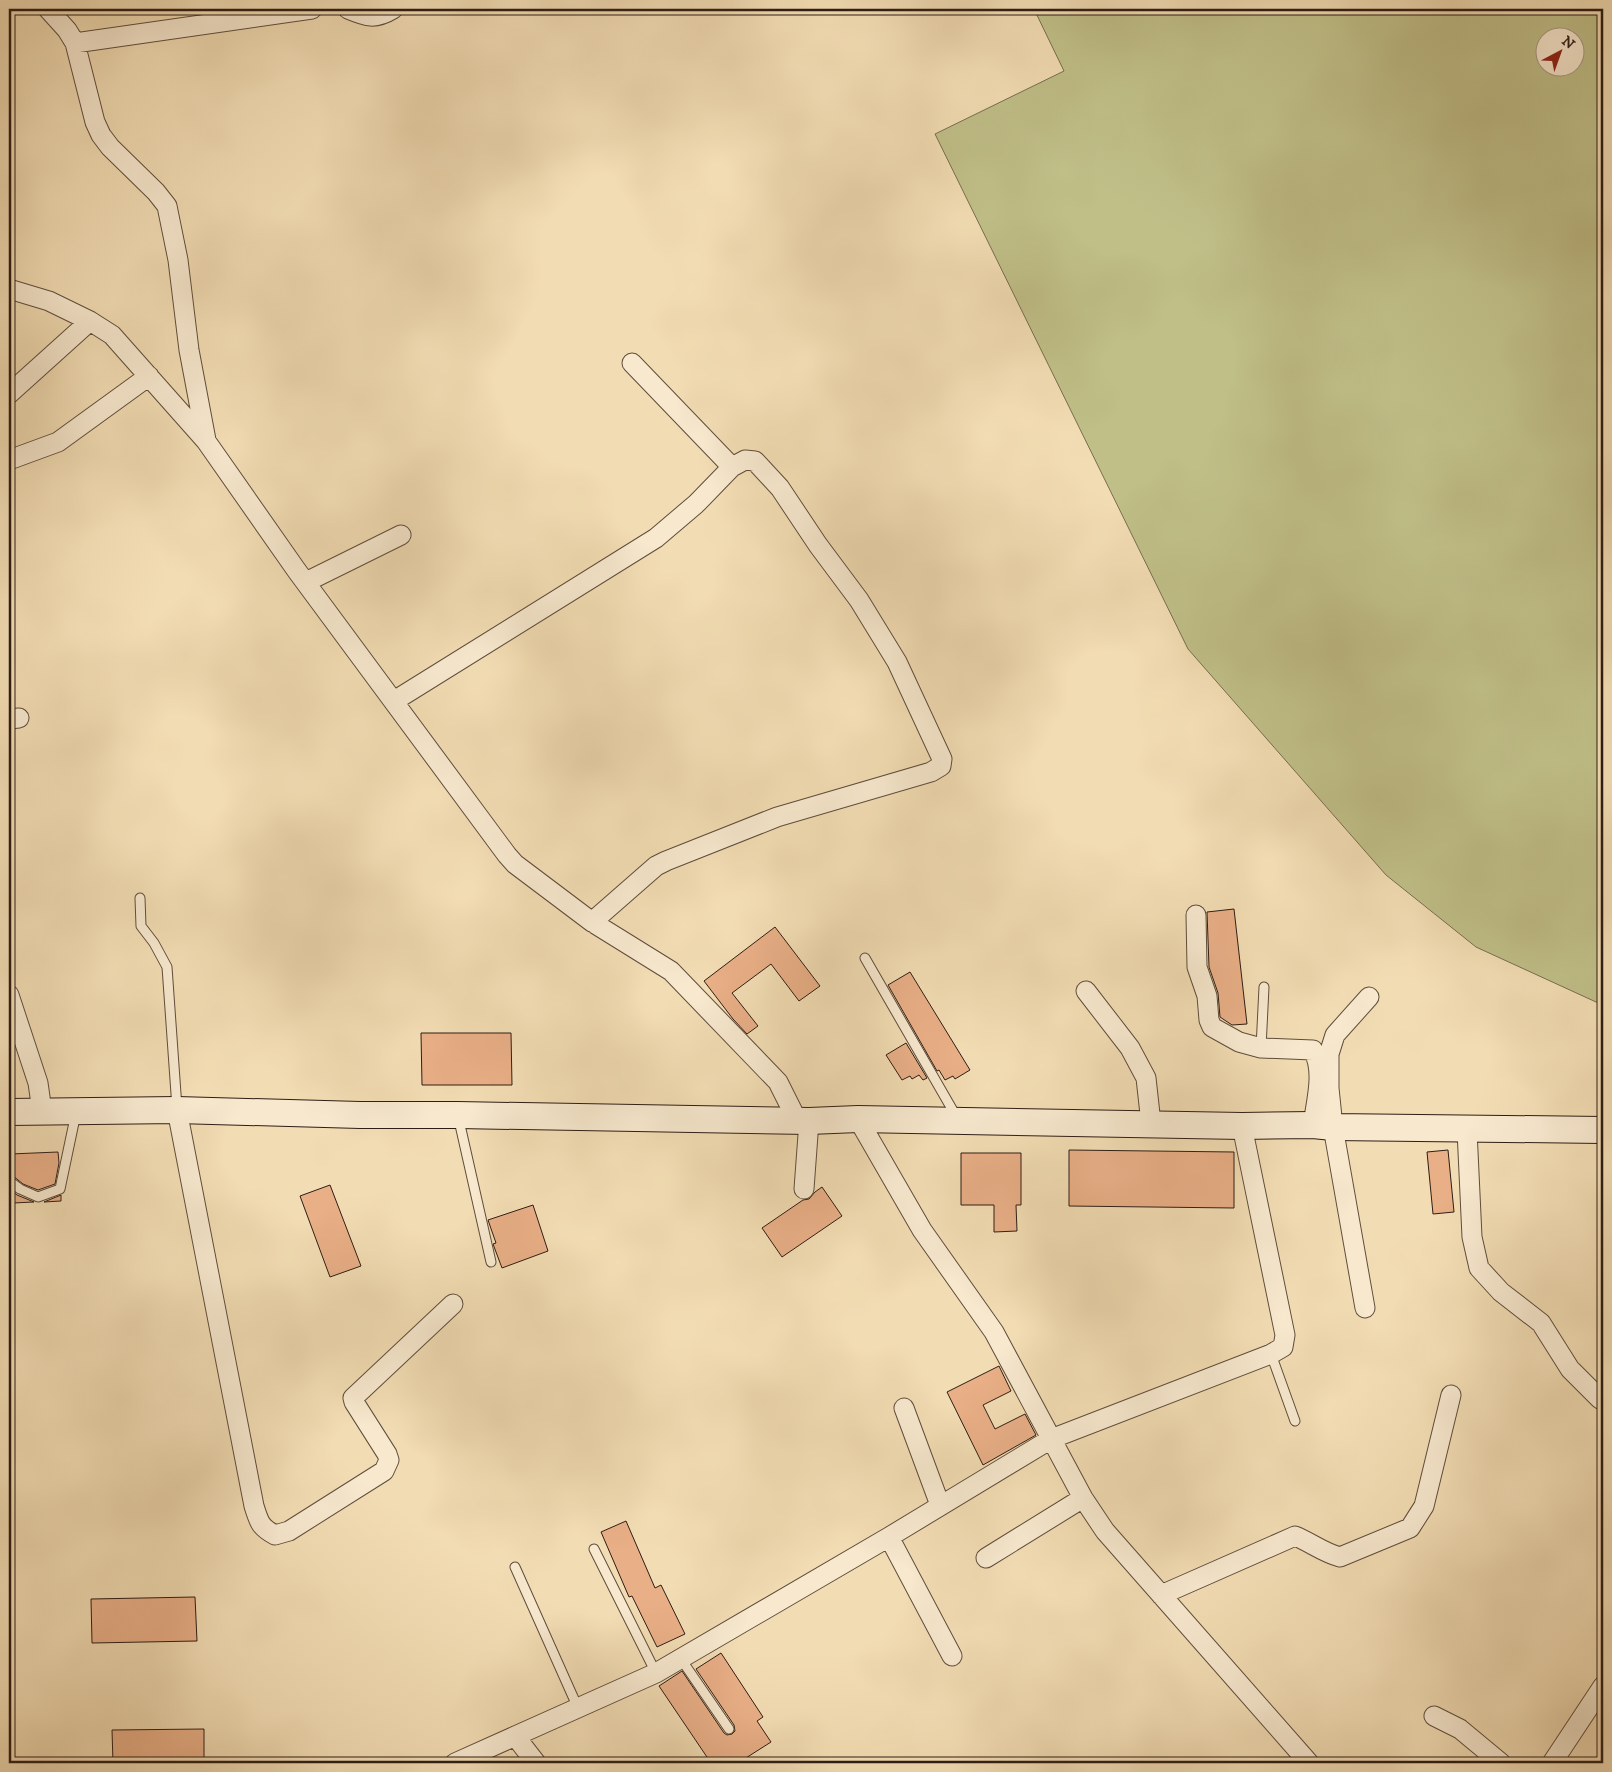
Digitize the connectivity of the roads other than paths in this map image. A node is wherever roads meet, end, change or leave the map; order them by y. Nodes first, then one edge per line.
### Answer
1 (48, 9) edge
2 (312, 9) edge
3 (348, 9) edge
4 (393, 9) edge
5 (76, 43) junction
6 (9, 289) edge
7 (90, 321) junction
8 (632, 363) dead end
9 (149, 376) junction
10 (9, 394) edge
11 (206, 441) junction
12 (9, 460) edge
13 (732, 467) junction
14 (401, 535) dead end
15 (306, 582) junction
16 (394, 701) junction
17 (140, 898) dead end
18 (1196, 915) dead end
19 (592, 922) junction
20 (864, 958) dead end
21 (1264, 987) dead end
22 (1086, 991) dead end
23 (9, 995) edge
24 (1369, 996) dead end
25 (1261, 1048) junction
26 (177, 1110) junction
27 (76, 1111) junction
28 (9, 1112) edge
29 (42, 1112) junction
30 (458, 1115) junction
31 (858, 1119) junction
32 (803, 1121) junction
33 (959, 1121) junction
34 (1151, 1123) junction
35 (1242, 1126) junction
36 (1323, 1126) junction
37 (1467, 1130) junction
38 (1603, 1130) edge
39 (9, 1181) edge
40 (804, 1189) dead end
41 (491, 1262) dead end
42 (453, 1304) dead end
43 (1365, 1308) dead end
44 (1271, 1354) junction
45 (1451, 1395) dead end
46 (1600, 1399) dead end
47 (904, 1408) dead end
48 (1294, 1421) dead end
49 (1051, 1439) junction
50 (1083, 1498) junction
51 (940, 1505) junction
52 (889, 1537) junction
53 (594, 1548) dead end
54 (986, 1558) dead end
55 (515, 1567) dead end
56 (1160, 1596) junction
57 (952, 1656) dead end
58 (681, 1659) junction
59 (656, 1673) junction
60 (1603, 1686) edge
61 (578, 1709) junction
62 (1434, 1716) dead end
63 (730, 1729) dead end
64 (515, 1736) junction
65 (455, 1763) edge
66 (536, 1763) edge
67 (1309, 1763) edge
68 (1501, 1763) edge
69 (1552, 1763) edge

1 - 5 street
2 - 5 street
3 - 4 street
5 - 11 street
6 - 7 street
7 - 9 street
7 - 10 street
8 - 13 street
9 - 11 street
9 - 12 street
11 - 15 street
13 - 16 street
13 - 19 street
14 - 15 street
15 - 16 street
16 - 19 street
17 - 26 lane
18 - 25 street
19 - 32 street
20 - 33 lane
21 - 25 lane
22 - 34 street
23 - 29 street
24 - 36 street
25 - 36 street
26 - 27 street
26 - 30 street
26 - 42 street
27 - 29 street
27 - 39 lane
28 - 29 street
30 - 32 street
30 - 41 lane
31 - 32 street
31 - 33 street
31 - 49 street
32 - 40 street
33 - 34 street
34 - 35 street
35 - 36 street
35 - 44 street
36 - 37 street
36 - 43 street
37 - 38 street
37 - 46 street
44 - 48 lane
44 - 49 street
45 - 56 street
47 - 51 street
49 - 50 street
49 - 51 street
50 - 54 street
50 - 56 street
51 - 52 street
52 - 57 street
52 - 58 street
53 - 59 lane
55 - 61 lane
56 - 67 street
58 - 59 street
58 - 63 lane
59 - 61 street
60 - 69 street
61 - 64 street
62 - 68 street
64 - 65 street
64 - 66 street

